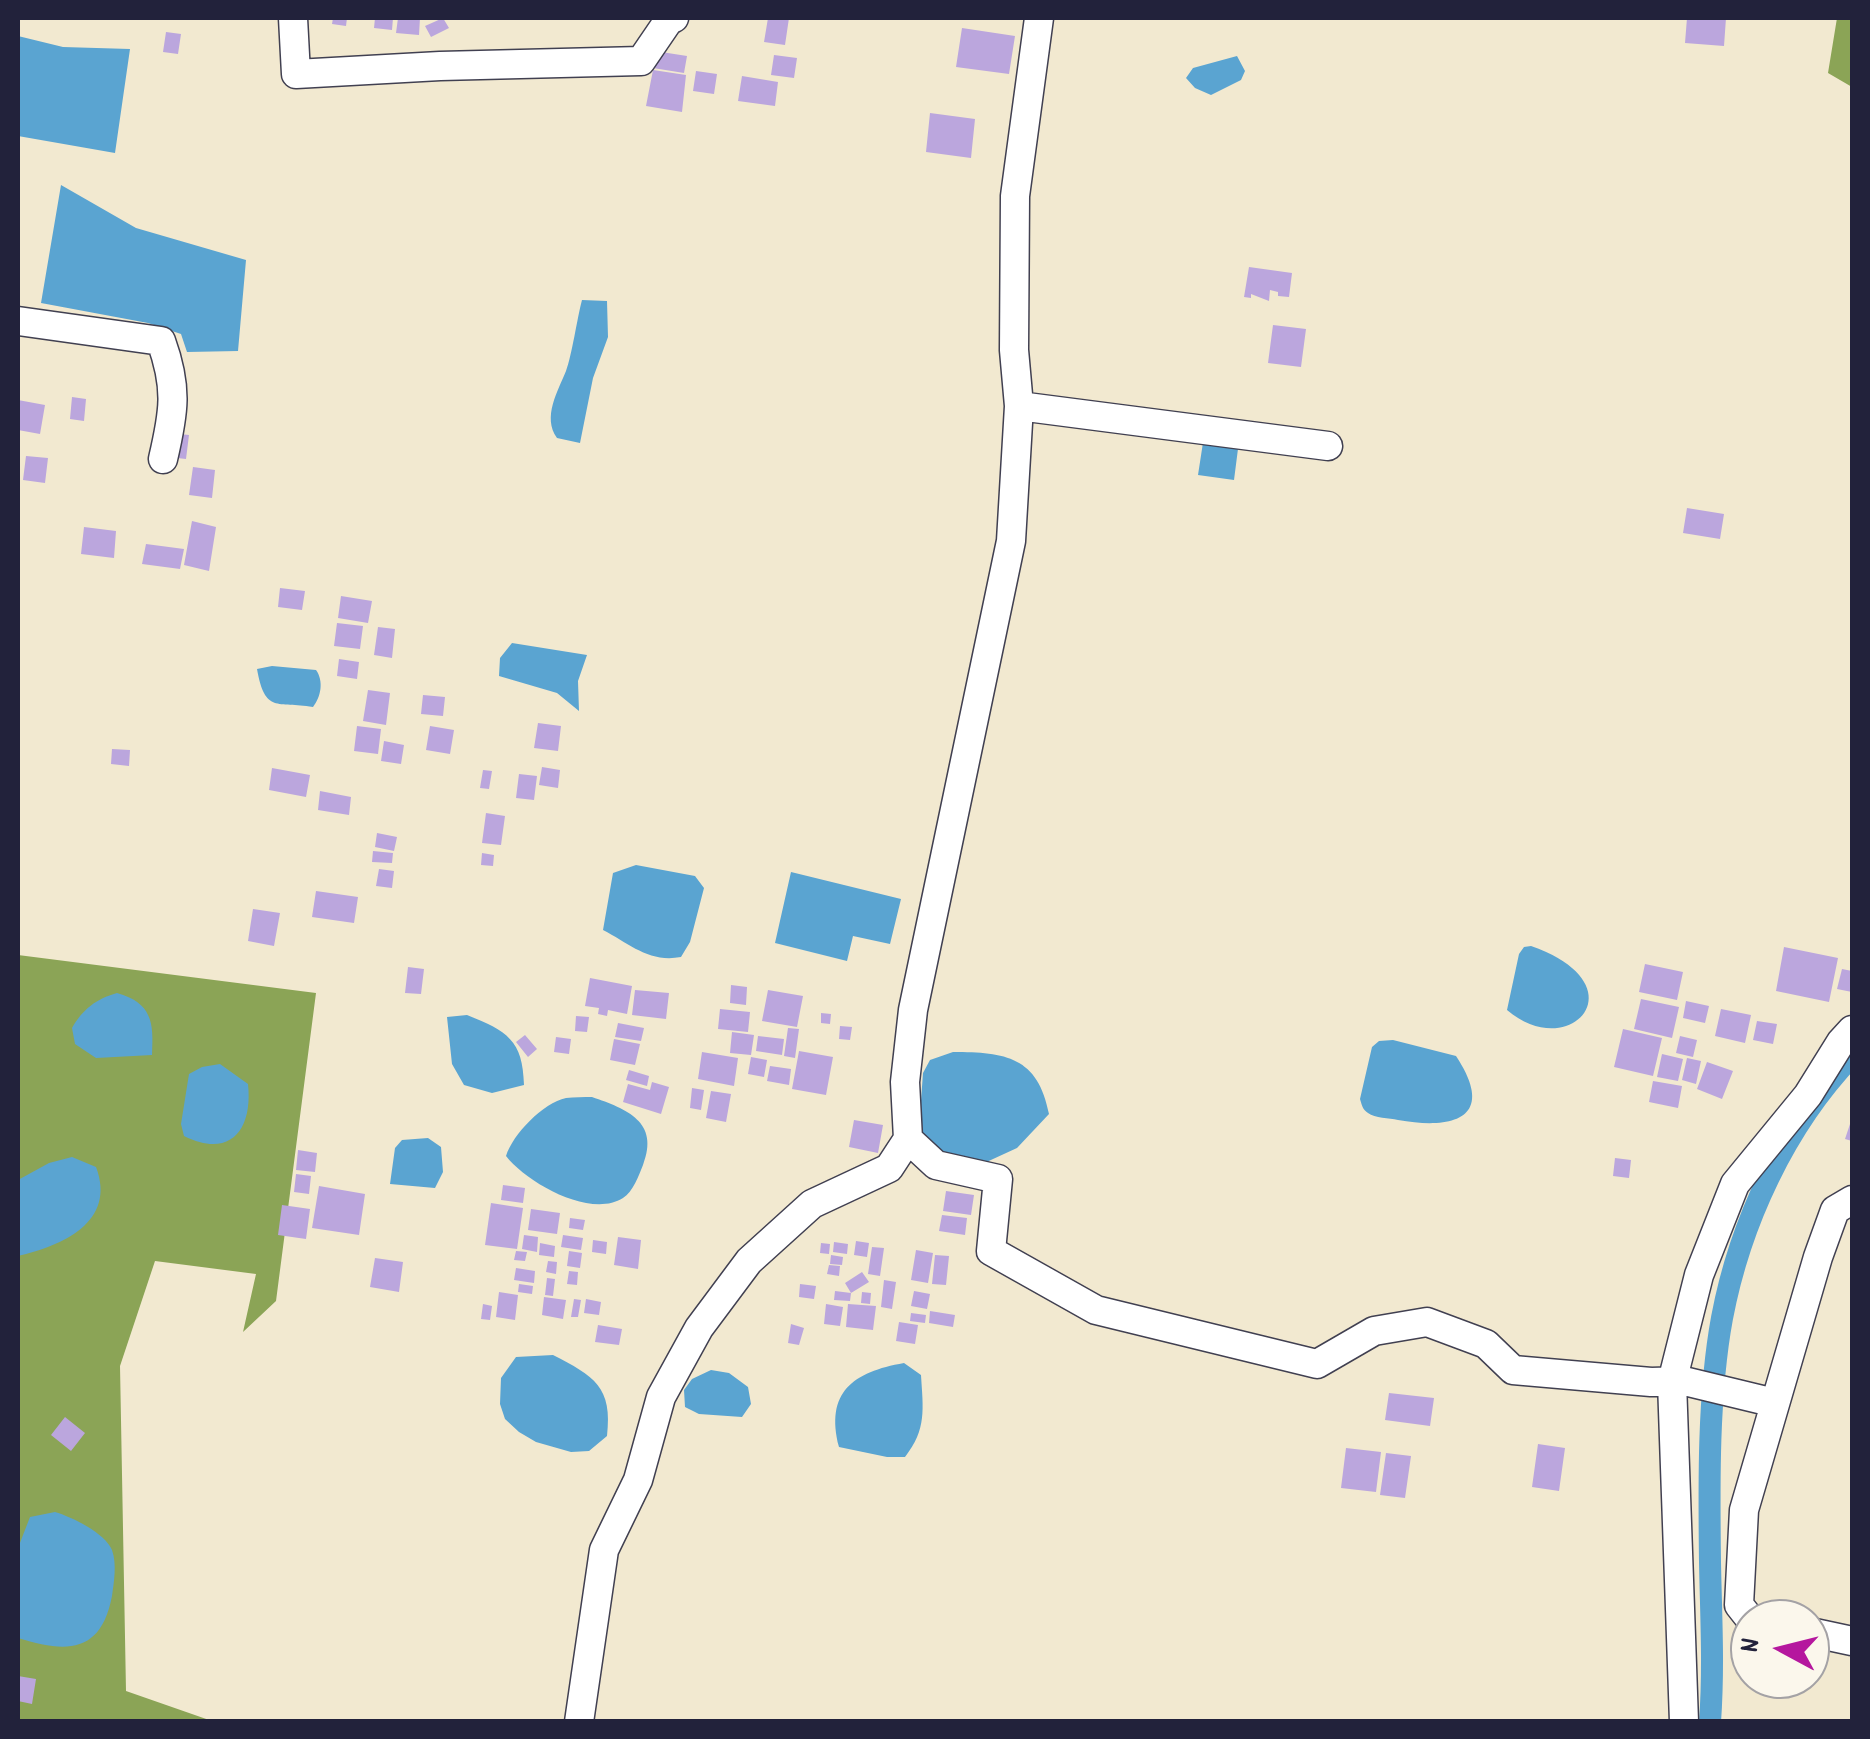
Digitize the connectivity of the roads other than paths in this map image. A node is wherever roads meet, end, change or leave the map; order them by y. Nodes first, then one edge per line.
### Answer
1 (293, 18) edge
2 (674, 18) edge
3 (1038, 18) edge
4 (18, 320) edge
5 (1019, 406) junction
6 (1328, 446) dead end
7 (163, 460) dead end
8 (1852, 1030) edge
9 (908, 1139) junction
10 (1852, 1200) edge
11 (1678, 1382) junction
12 (1775, 1404) junction
13 (1740, 1599) edge
14 (579, 1722) edge
15 (1684, 1722) edge

1 - 2 street
3 - 5 street
4 - 7 street
5 - 6 street
5 - 9 street
8 - 11 street
9 - 11 street
9 - 14 street
10 - 12 street
11 - 12 street
11 - 15 street
12 - 13 street

